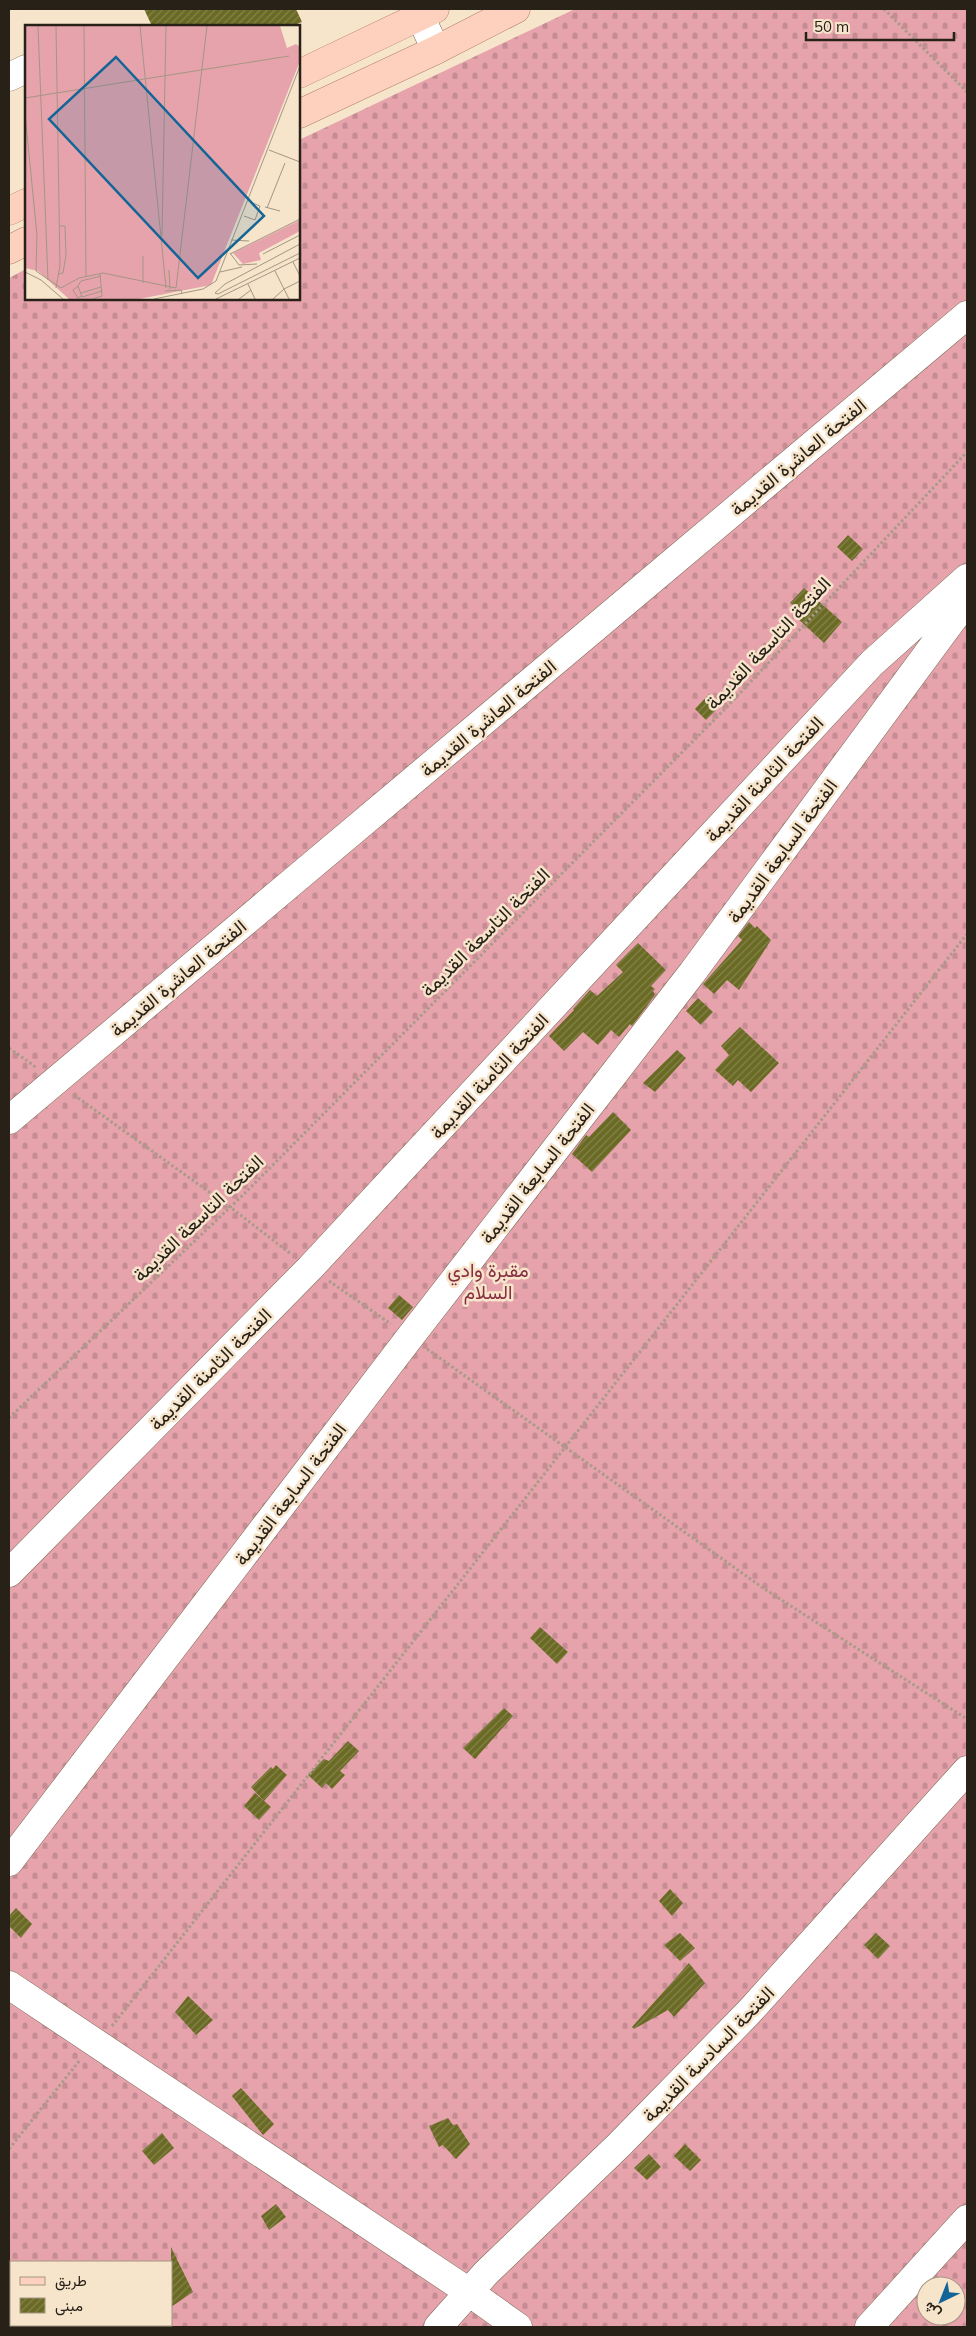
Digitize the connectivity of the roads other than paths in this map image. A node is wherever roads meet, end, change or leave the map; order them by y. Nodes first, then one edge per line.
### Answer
1 (516, 9) edge
2 (423, 11) edge
3 (436, 50) junction
4 (25, 69) edge
5 (300, 73) edge
6 (9, 77) edge
7 (300, 114) edge
8 (25, 242) edge
9 (9, 250) edge
10 (967, 314) edge
11 (967, 578) edge
12 (967, 600) edge
13 (9, 1120) edge
14 (9, 1573) edge
15 (967, 1770) edge
16 (9, 1862) edge
17 (9, 1985) edge
18 (967, 2219) edge
19 (469, 2292) junction
20 (438, 2327) edge
21 (518, 2327) edge
22 (869, 2327) edge

1 - 3 main road
2 - 3 street
2 - 5 main road
3 - 7 main road
4 - 6 street
8 - 9 main road
10 - 13 street, الفتحة العاشرة القديمة
11 - 14 street, الفتحة الثامنة القديمة
12 - 16 street, الفتحة السابعة القديمة
15 - 19 street, الفتحة السادسة القديمة
17 - 19 street
18 - 22 street
19 - 20 street, الفتحة السادسة القديمة
19 - 21 street

